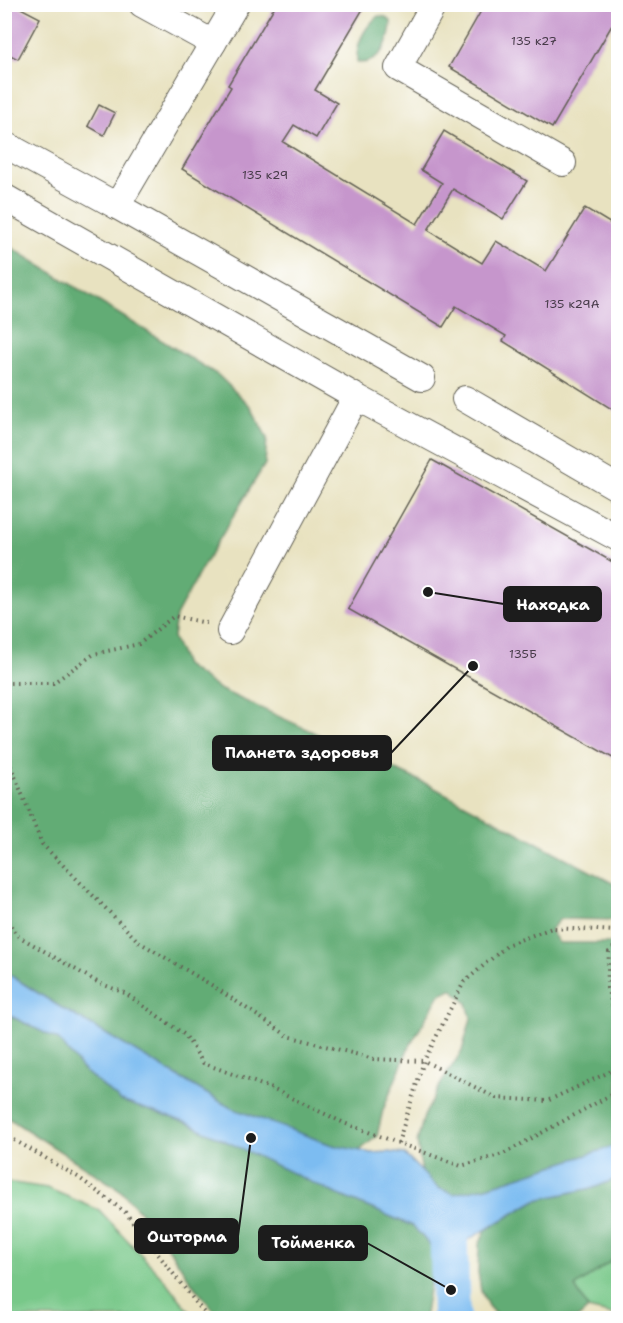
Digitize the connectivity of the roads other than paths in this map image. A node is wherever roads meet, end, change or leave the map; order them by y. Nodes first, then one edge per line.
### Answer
1 (142, 4) edge
2 (236, 4) edge
3 (435, 4) edge
4 (213, 43) junction
5 (4, 144) edge
6 (563, 163) dead end
7 (4, 196) edge
8 (117, 206) junction
9 (422, 378) dead end
10 (356, 397) junction
11 (465, 399) dead end
12 (618, 488) edge
13 (618, 538) edge
14 (230, 631) road end

1 - 4 lane
2 - 4 lane
3 - 6 lane
4 - 8 lane
5 - 8 lane
7 - 10 lane
8 - 9 lane
10 - 13 lane
10 - 14 lane
11 - 12 lane

